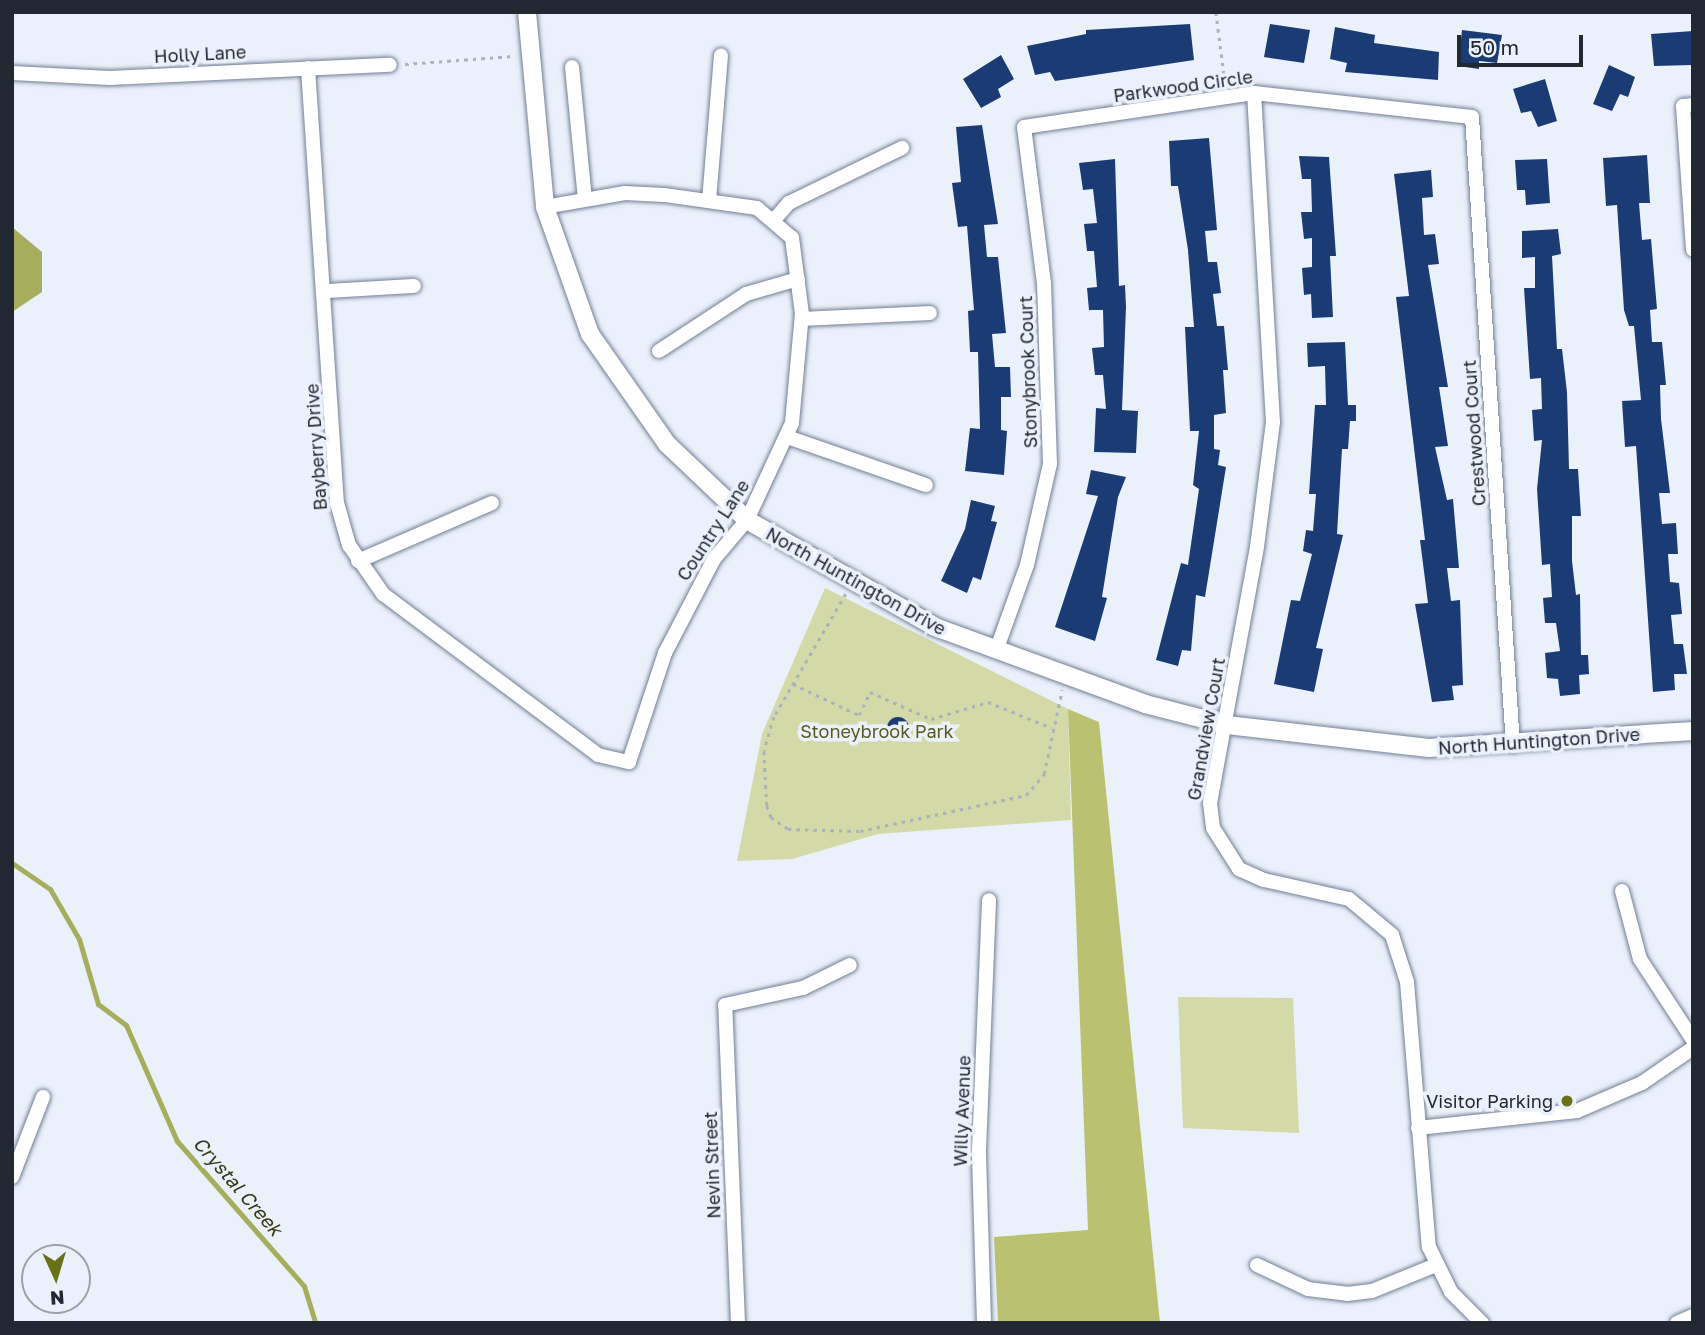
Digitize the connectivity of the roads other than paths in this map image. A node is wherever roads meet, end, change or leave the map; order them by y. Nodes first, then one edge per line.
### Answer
1 (527, 12) edge
2 (720, 55) dead end
3 (390, 65) road end
4 (572, 66) dead end
5 (308, 68) junction
6 (12, 74) edge
7 (1254, 93) junction
8 (1688, 105) edge
9 (1472, 117) joint
10 (1024, 127) joint
11 (902, 148) dead end
12 (585, 200) junction
13 (709, 201) junction
14 (545, 207) junction
15 (774, 220) junction
16 (1693, 250) edge
17 (798, 279) junction
18 (414, 285) dead end
19 (326, 290) junction
20 (930, 313) dead end
21 (802, 319) junction
22 (659, 351) dead end
23 (787, 437) junction
24 (926, 485) dead end
25 (492, 503) dead end
26 (747, 520) junction
27 (358, 561) junction
28 (996, 651) junction
29 (1227, 725) junction
30 (1693, 731) edge
31 (1513, 746) junction
32 (629, 762) joint
33 (1622, 891) dead end
34 (989, 900) dead end
35 (850, 965) dead end
36 (1693, 1040) edge
37 (1693, 1048) edge
38 (43, 1097) dead end
39 (1418, 1128) junction
40 (12, 1177) edge
41 (1258, 1265) dead end
42 (1436, 1265) junction
43 (1693, 1316) edge
44 (738, 1323) edge
45 (984, 1323) edge
46 (1482, 1323) edge
47 (1677, 1323) edge

1 - 14 street, North Huntington Drive
2 - 13 street
3 - 5 street, Holly Lane
4 - 12 street
5 - 6 street, Holly Lane
5 - 19 street, Bayberry Drive
7 - 9 street, Parkwood Circle
7 - 10 street, Parkwood Circle
7 - 29 street, Grandview Court
8 - 16 street
9 - 31 street, Crestwood Court
10 - 28 street, Stonybrook Court
11 - 15 street
12 - 13 street
12 - 14 street
13 - 15 street
14 - 26 street, North Huntington Drive
15 - 17 street, Country Lane
17 - 21 street, Country Lane
17 - 22 street
18 - 19 street
19 - 27 street, Bayberry Drive
20 - 21 street
21 - 23 street, Country Lane
23 - 24 street
23 - 26 street, Country Lane
25 - 27 street
26 - 28 street, North Huntington Drive
26 - 32 street, Country Lane
27 - 32 street, Bayberry Drive
28 - 29 street, North Huntington Drive
29 - 31 street, North Huntington Drive
29 - 39 street, Grandview Court
30 - 31 street, North Huntington Drive
33 - 36 street
34 - 45 street, Willy Avenue
35 - 44 street, Nevin Street
37 - 39 street
38 - 40 street
39 - 42 street, Grandview Court
41 - 42 street
42 - 46 street, Grandview Court
43 - 47 street

